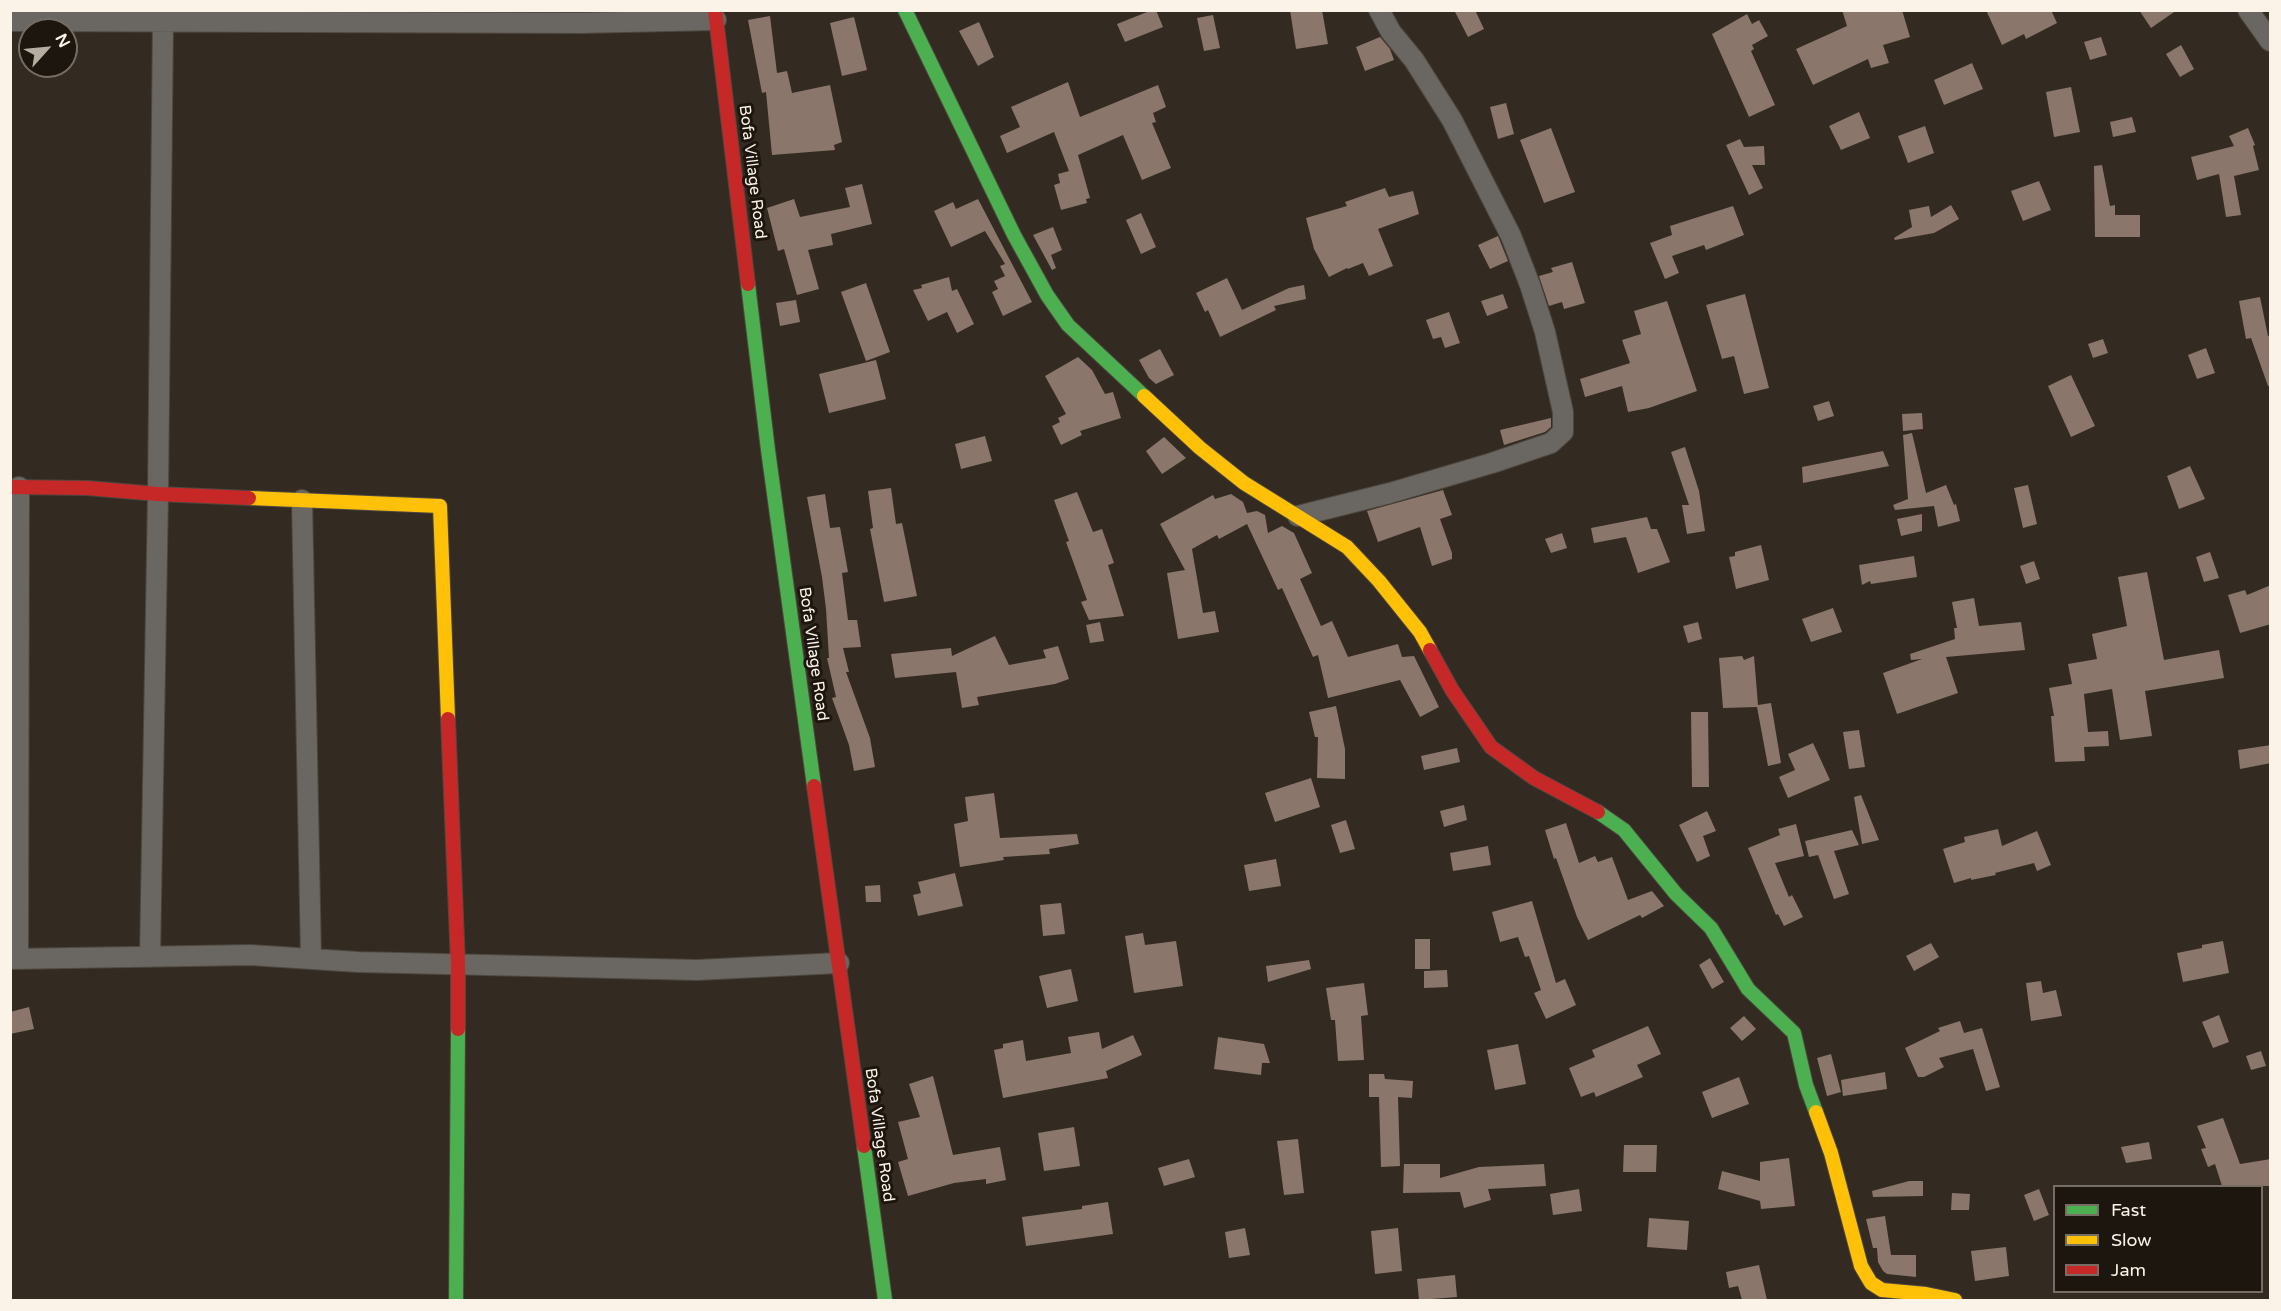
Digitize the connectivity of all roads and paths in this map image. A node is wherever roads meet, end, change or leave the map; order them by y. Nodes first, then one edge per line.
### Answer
1 (905, 10) edge
2 (1379, 10) edge
3 (2248, 10) edge
4 (716, 15) edge
5 (10, 21) edge
6 (163, 21) junction
7 (2271, 41) edge
8 (15, 487) edge
9 (158, 494) junction
10 (302, 500) junction
11 (1298, 516) junction
12 (150, 957) junction
13 (14, 959) edge
14 (311, 959) junction
15 (839, 963) junction
16 (458, 964) junction
17 (456, 1300) edge
18 (885, 1300) edge
19 (1955, 1300) edge

1 - 11 street
2 - 11 street
3 - 7 street
4 - 6 street
4 - 15 street, Bofa Village Road
5 - 6 street
6 - 9 street
8 - 9 street
8 - 13 street
9 - 10 street
9 - 12 street
10 - 14 street
10 - 16 street
11 - 19 street
12 - 13 street
12 - 14 street
14 - 16 street
15 - 16 street
15 - 18 street, Bofa Village Road
16 - 17 street

